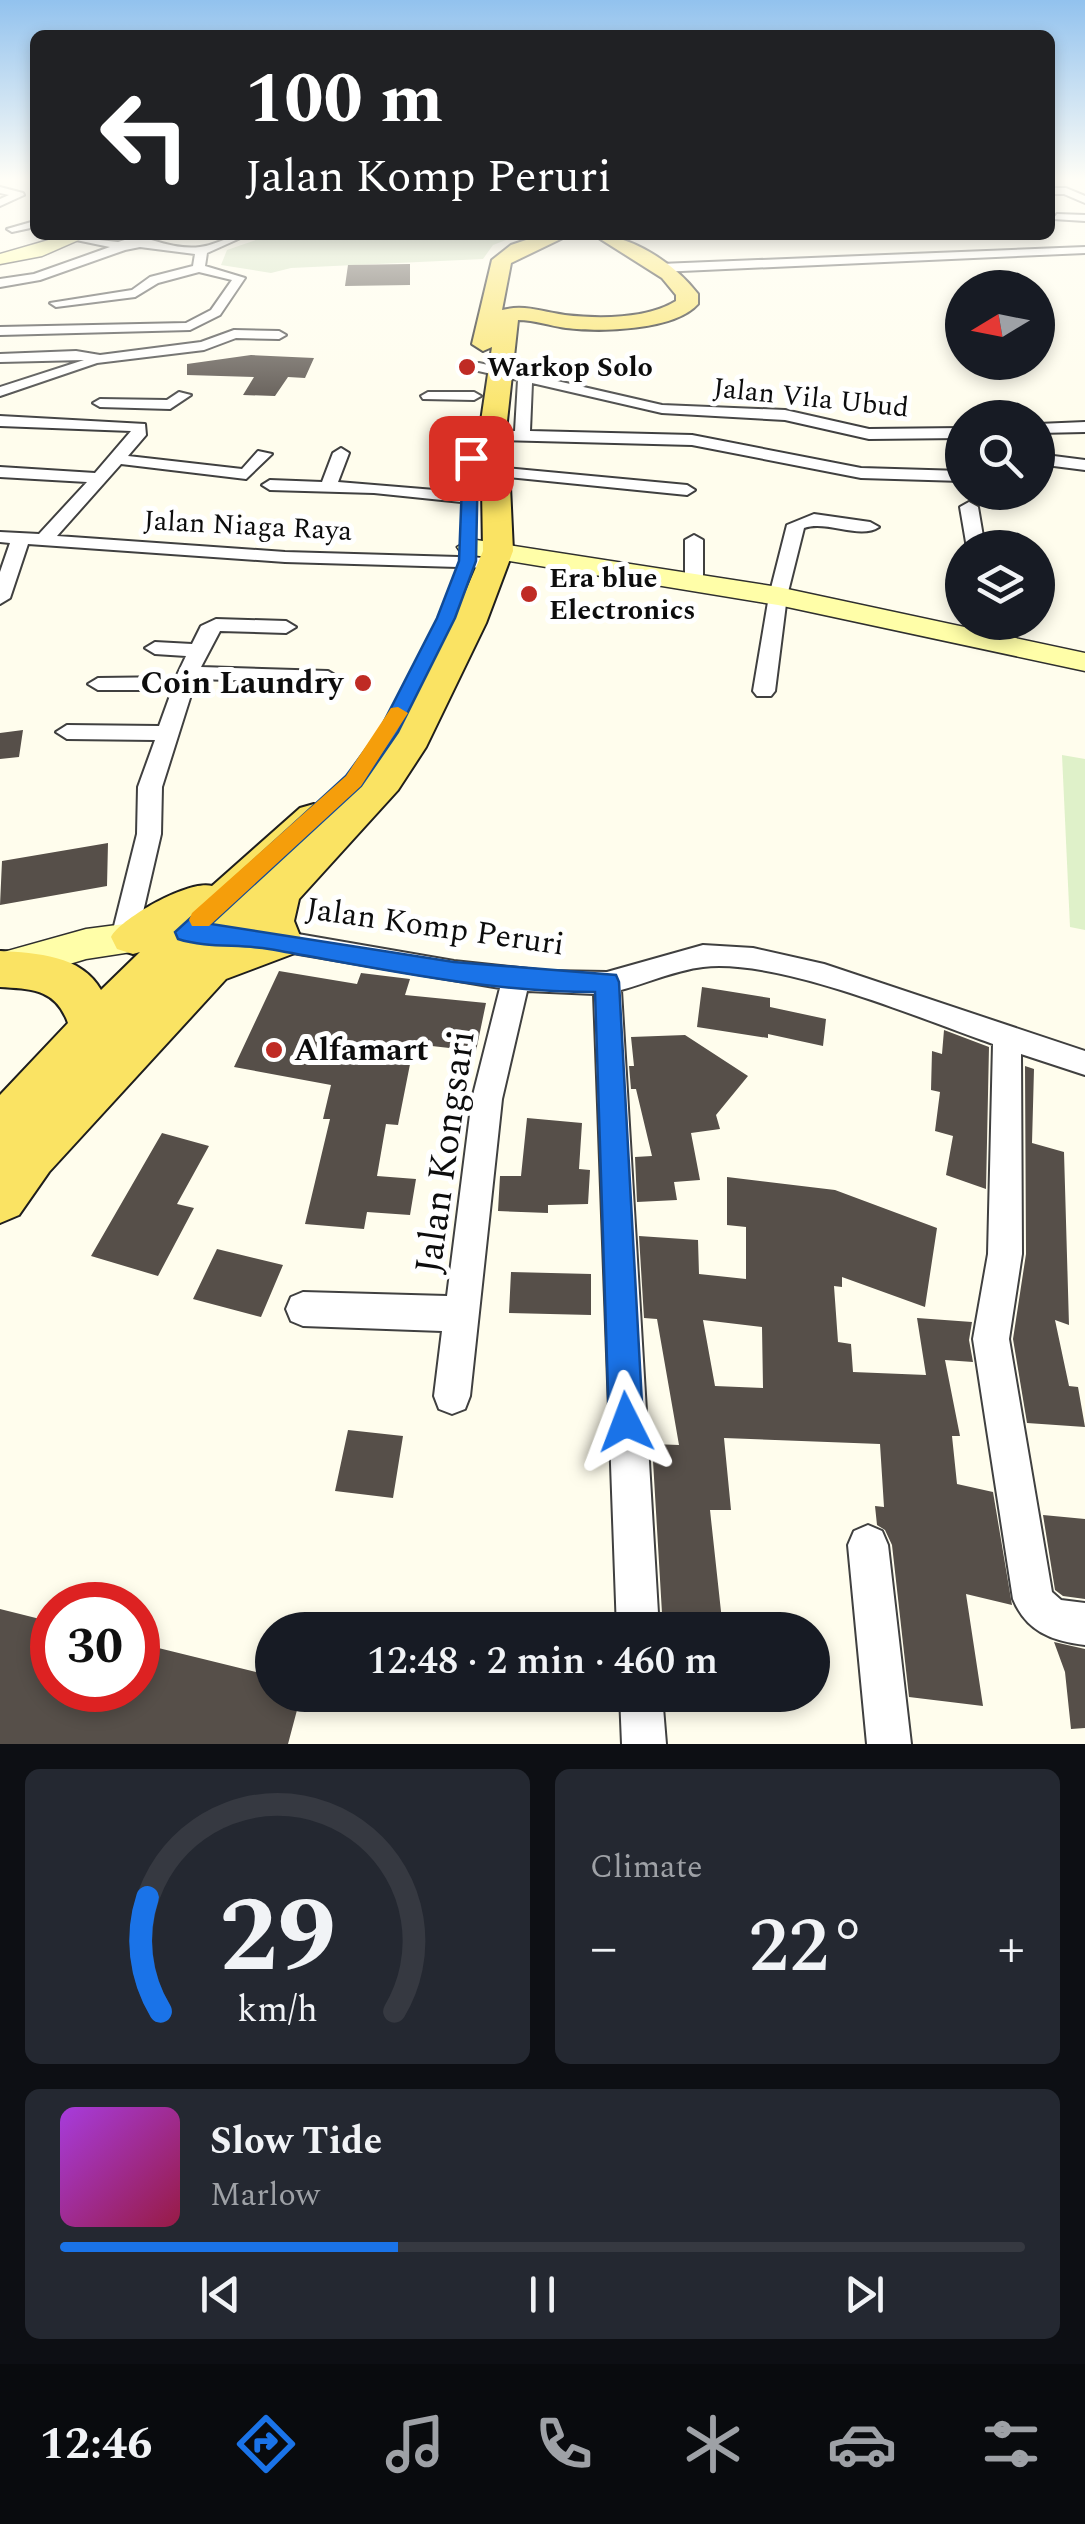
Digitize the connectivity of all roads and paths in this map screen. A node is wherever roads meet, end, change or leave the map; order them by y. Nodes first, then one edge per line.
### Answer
1 (78, 262) edge
2 (199, 262) edge
3 (504, 262) edge
4 (650, 262) edge
5 (872, 262) edge
6 (198, 268) junction
7 (660, 268) junction
8 (716, 269) junction
9 (36, 278) junction
10 (0, 283) edge
11 (679, 283) junction
12 (496, 284) junction
13 (56, 303) junction
14 (619, 320) junction
15 (46, 328) junction
16 (0, 331) edge
17 (279, 335) dead end
18 (496, 350) junction
19 (36, 356) junction
20 (0, 358) edge
21 (100, 360) junction
22 (116, 384) dead end
23 (0, 390) edge
24 (184, 395) dead end
25 (428, 396) dead end
26 (100, 403) junction
27 (0, 421) edge
28 (79, 424) junction
29 (1085, 427) edge
30 (1055, 428) edge
31 (945, 433) edge
32 (341, 453) dead end
33 (264, 454) dead end
34 (117, 458) junction
35 (496, 460) junction
36 (1055, 461) edge
37 (1085, 465) edge
38 (0, 472) edge
39 (945, 476) edge
40 (99, 478) junction
41 (270, 485) dead end
42 (328, 487) junction
43 (686, 490) dead end
44 (870, 528) dead end
45 (0, 537) edge
46 (20, 538) junction
47 (44, 540) junction
48 (694, 540) dead end
49 (482, 556) junction
50 (694, 582) junction
51 (781, 584) junction
52 (0, 598) edge
53 (945, 622) edge
54 (286, 626) dead end
55 (1014, 640) edge
56 (155, 648) dead end
57 (1085, 662) edge
58 (190, 669) junction
59 (328, 677) dead end
60 (98, 684) dead end
61 (764, 691) dead end
62 (66, 732) dead end
63 (168, 732) junction
64 (266, 881) junction
65 (128, 937) junction
66 (228, 943) junction
67 (0, 969) edge
68 (516, 978) junction
69 (607, 982) junction
70 (94, 1028) junction
71 (1007, 1035) junction
72 (1085, 1063) edge
73 (0, 1132) edge
74 (0, 1197) edge
75 (303, 1309) dead end
76 (463, 1314) junction
77 (452, 1396) dead end
78 (868, 1546) dead end
79 (637, 1612) edge
80 (1085, 1624) edge
81 (642, 1712) edge
82 (644, 1744) edge
83 (889, 1744) edge

1 - 9 street
2 - 6 street
3 - 12 main road
4 - 7 main road
5 - 8 street
6 - 13 street
6 - 15 street
7 - 8 street
7 - 11 main road
8 - 11 street
9 - 10 street
9 - 13 street
11 - 14 main road
12 - 14 main road
12 - 18 main road
13 - 15 street
14 - 18 main road
15 - 16 street
17 - 21 street
18 - 25 street, Jalan Vila Ubud
18 - 31 street, Jalan Vila Ubud
18 - 35 main road
18 - 35 main road
19 - 20 street
19 - 21 street
19 - 23 street
21 - 23 street
22 - 26 street
24 - 26 street
26 - 28 street
27 - 28 street
28 - 34 street
29 - 30 street
32 - 42 street
33 - 34 street
34 - 40 street
35 - 39 street, Jalan Vila Ubud
35 - 42 street
35 - 43 street
35 - 49 main road
36 - 37 street
38 - 40 street
40 - 47 street
41 - 42 street
44 - 51 street
45 - 46 street, Jalan Niaga Raya
46 - 47 street, Jalan Niaga Raya
46 - 52 street
47 - 49 street, Jalan Niaga Raya
48 - 50 street
49 - 50 main road
49 - 64 main road
50 - 51 main road
51 - 53 main road
51 - 61 street
54 - 58 street
55 - 57 main road
56 - 58 street
58 - 59 street
58 - 60 street
58 - 63 street
62 - 63 street
63 - 65 street
64 - 65 main road
64 - 66 main road
64 - 66 main road
65 - 66 main road
65 - 67 main road
66 - 68 street, Jalan Komp Peruri
66 - 70 main road
66 - 74 main road
67 - 70 main road
68 - 69 street, Jalan Komp Peruri
68 - 76 street, Jalan Kongsari
69 - 71 street, Jalan Komp Peruri
69 - 79 street
70 - 73 main road
71 - 72 street, Jalan Komp Peruri
71 - 80 street
75 - 76 street
76 - 77 street, Jalan Kongsari
78 - 83 street
81 - 82 street

